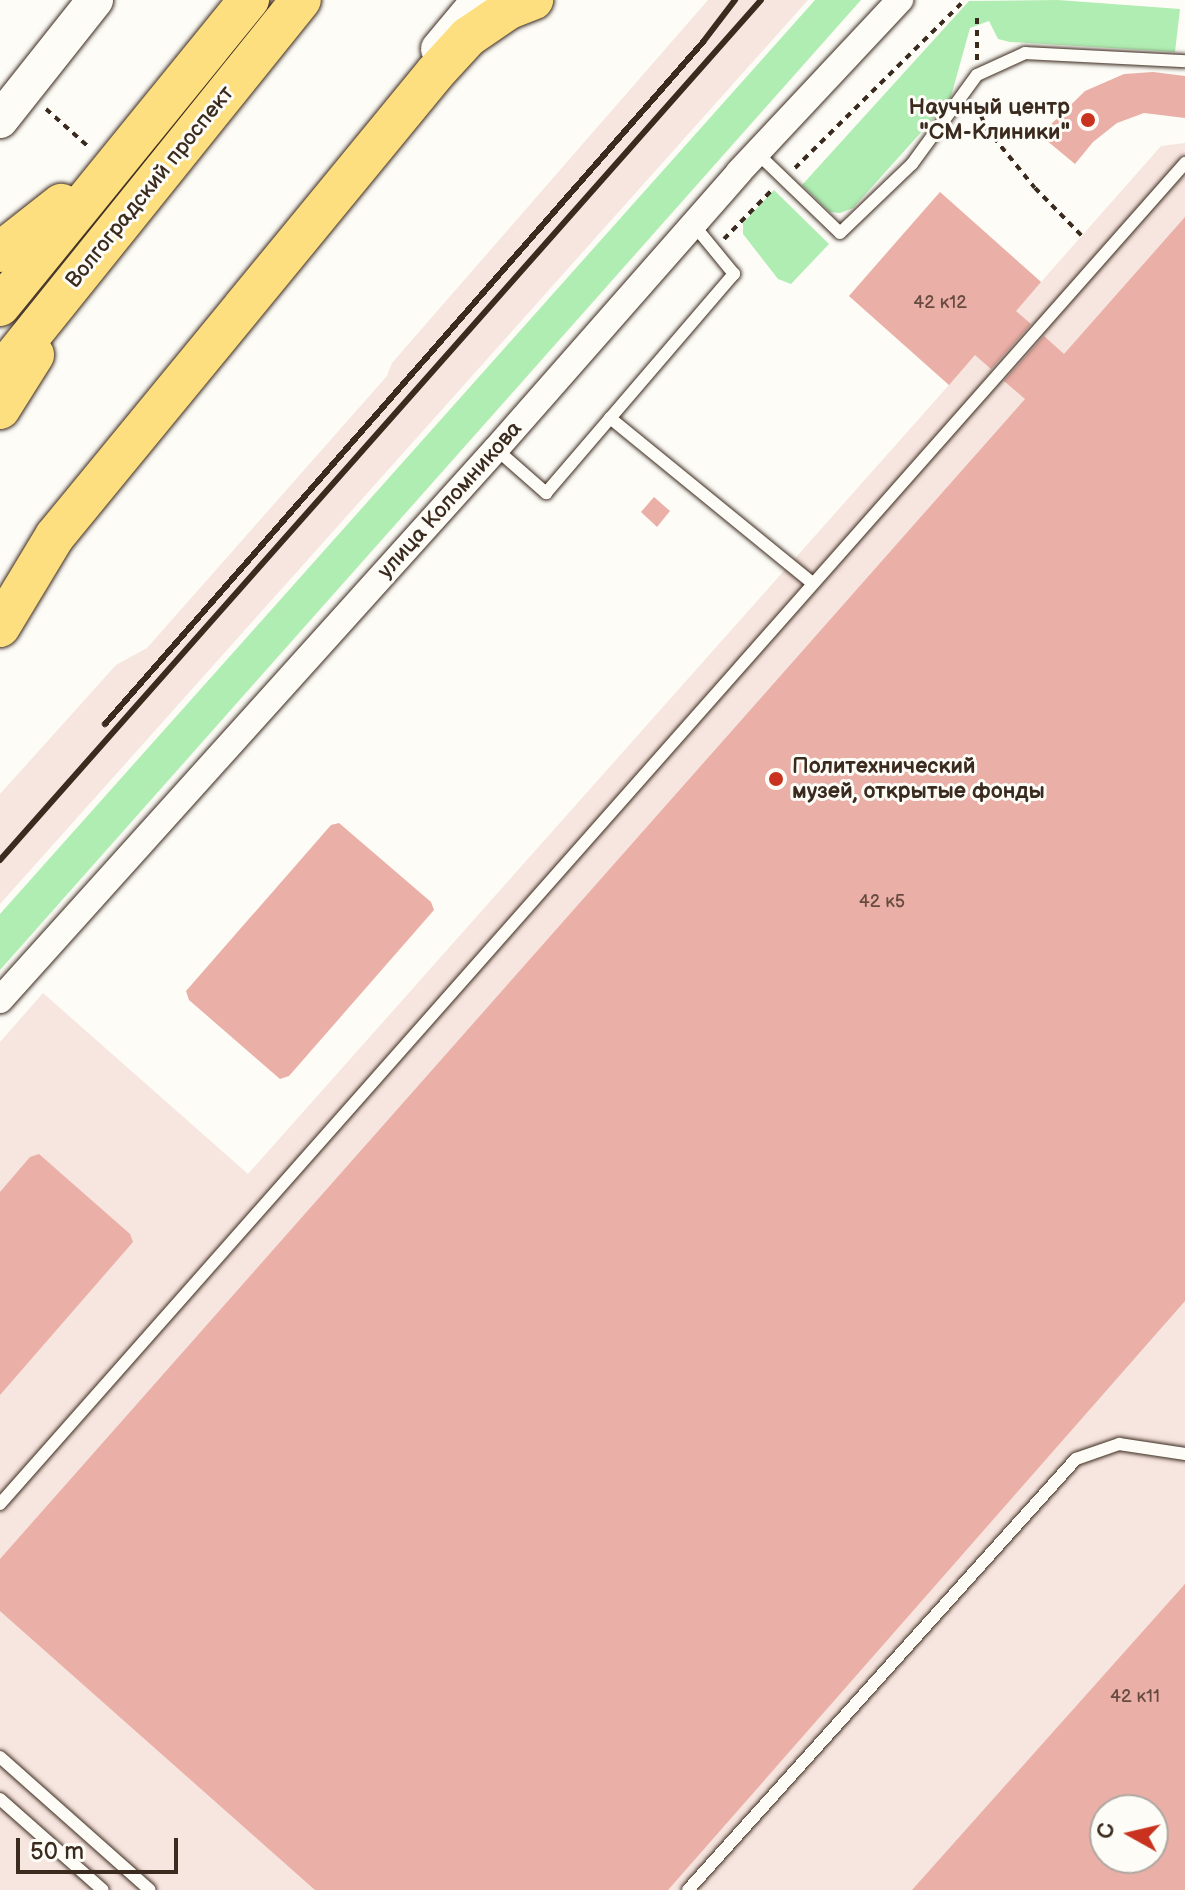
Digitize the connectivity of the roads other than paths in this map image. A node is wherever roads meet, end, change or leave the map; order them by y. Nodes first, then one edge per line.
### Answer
1 (95, 0) edge
2 (249, 0) edge
3 (301, 0) edge
4 (480, 0) edge
5 (533, 0) edge
6 (900, 0) edge
7 (1185, 61) edge
8 (157, 114) junction
9 (0, 120) edge
10 (757, 153) junction
11 (1185, 163) edge
12 (693, 224) junction
13 (0, 252) edge
14 (92, 260) junction
15 (0, 306) edge
16 (0, 374) edge
17 (0, 409) edge
18 (610, 418) junction
19 (496, 449) junction
20 (812, 583) junction
21 (0, 591) edge
22 (0, 627) edge
23 (0, 1000) edge
24 (1185, 1454) edge
25 (0, 1504) edge
26 (0, 1757) edge
27 (0, 1799) edge
28 (103, 1890) edge
29 (150, 1890) edge
30 (688, 1890) edge

1 - 9 main road
2 - 8 main road, Волгоградский проспект
3 - 14 main road, Волгоградский проспект
4 - 21 main road
5 - 22 main road
6 - 10 street, улица Коломникова
7 - 10 lane
8 - 13 main road
8 - 15 main road, Волгоградский проспект
10 - 12 street, улица Коломникова
11 - 20 lane
12 - 18 lane
12 - 19 street, улица Коломникова
14 - 16 main road, Волгоградский проспект
14 - 17 main road
18 - 19 lane
18 - 20 lane
19 - 23 street, улица Коломникова
20 - 25 lane
24 - 30 lane
26 - 29 lane
27 - 28 lane

